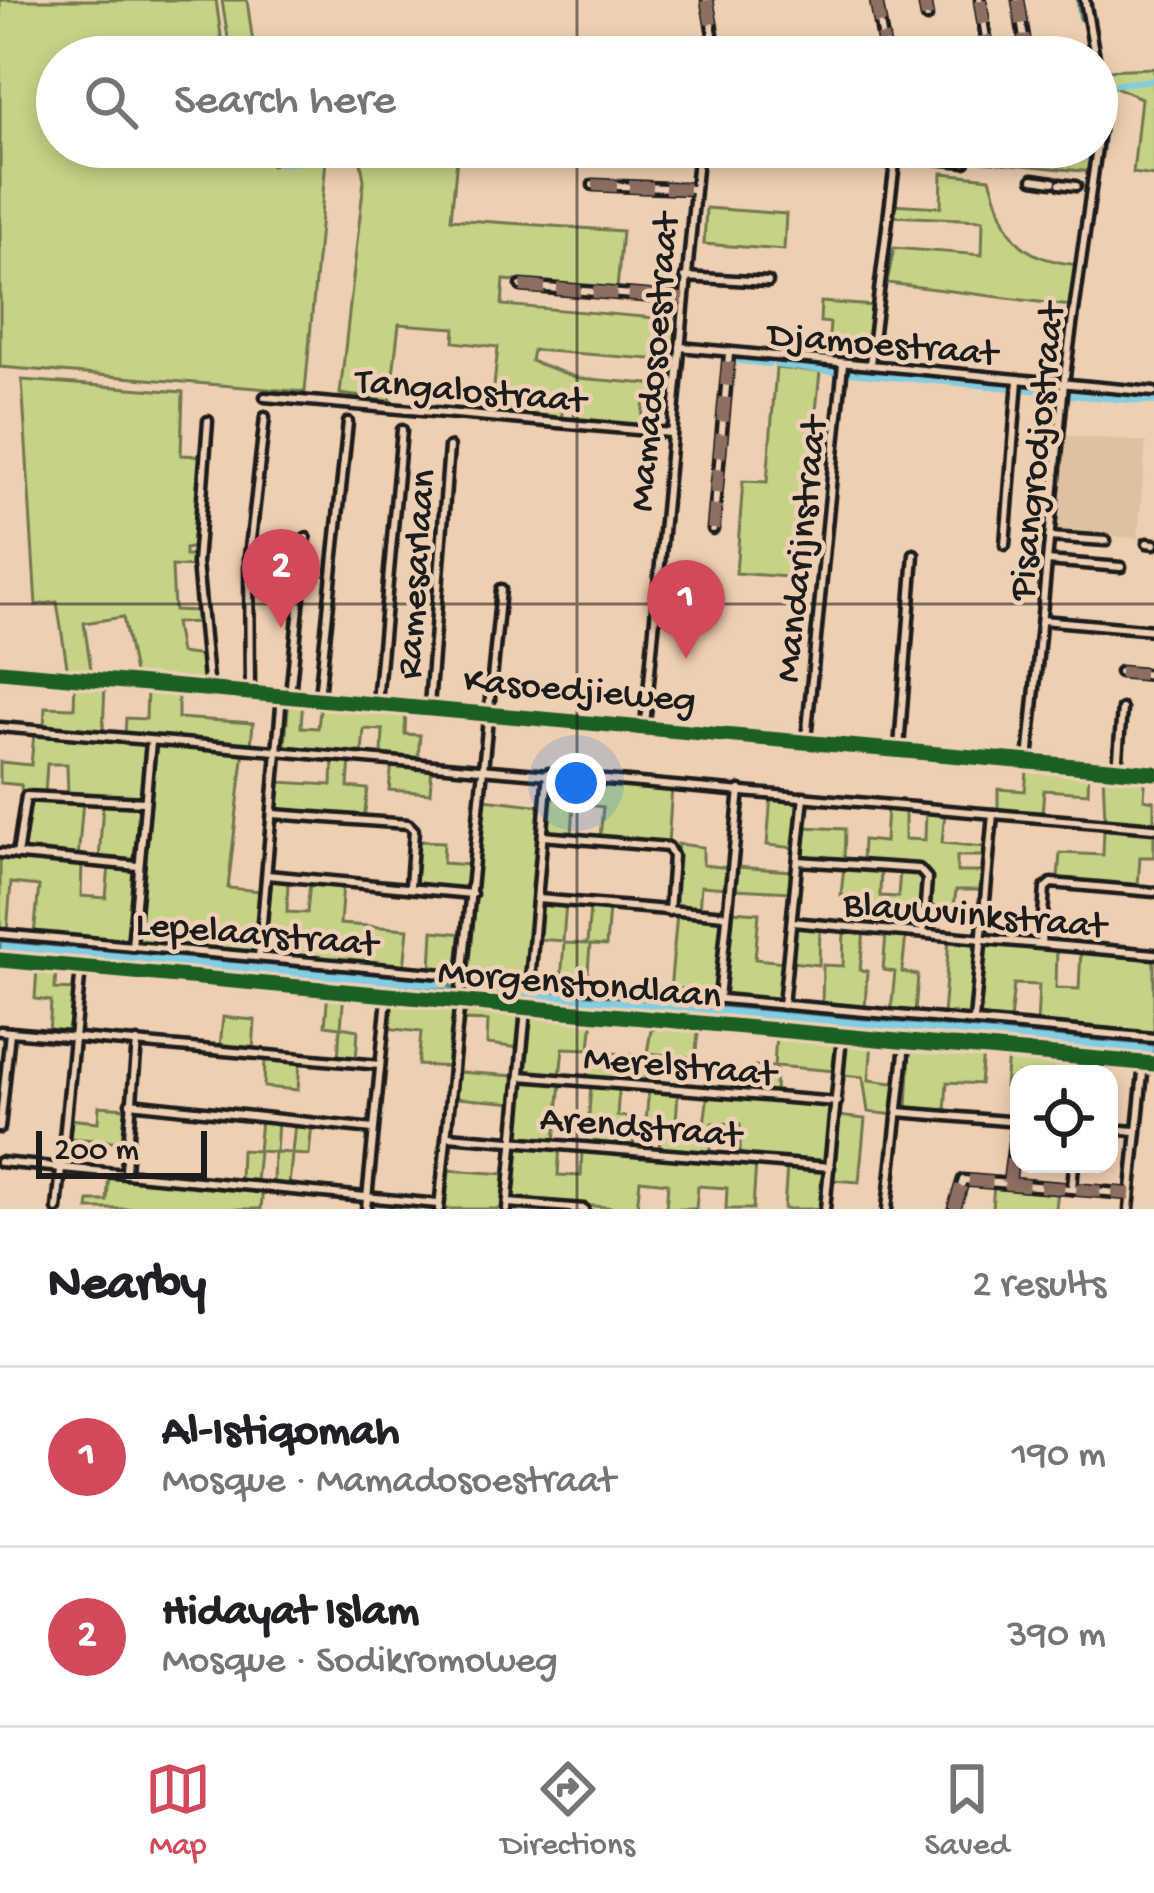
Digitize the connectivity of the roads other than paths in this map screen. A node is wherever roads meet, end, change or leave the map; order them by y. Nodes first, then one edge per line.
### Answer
1 (707, 0) edge
2 (876, 0) edge
3 (924, 0) edge
4 (980, 0) edge
5 (1018, 0) edge
6 (1085, 0) edge
7 (927, 17) dead end
8 (713, 36) edge
9 (882, 36) edge
10 (986, 36) edge
11 (1024, 36) edge
12 (1091, 36) edge
13 (696, 168) edge
14 (895, 168) edge
15 (1090, 168) edge
16 (1033, 179) dead end
17 (593, 185) dead end
18 (1084, 187) junction
19 (693, 189) junction
20 (685, 277) junction
21 (768, 282) dead end
22 (521, 286) dead end
23 (683, 299) junction
24 (680, 347) junction
25 (729, 353) junction
26 (843, 364) junction
27 (869, 365) junction
28 (1064, 383) junction
29 (1018, 386) junction
30 (1154, 392) edge
31 (266, 398) dead end
32 (265, 417) dead end
33 (208, 421) dead end
34 (348, 422) dead end
35 (402, 430) dead end
36 (671, 433) junction
37 (449, 447) dead end
38 (713, 530) dead end
39 (1049, 537) junction
40 (306, 538) dead end
41 (1106, 541) dead end
42 (1004, 545) dead end
43 (914, 554) dead end
44 (1047, 561) junction
45 (1121, 567) dead end
46 (501, 589) dead end
47 (1042, 620) junction
48 (1154, 630) edge
49 (0, 671) edge
50 (1120, 672) dead end
51 (1154, 675) edge
52 (208, 690) junction
53 (250, 693) junction
54 (286, 695) junction
55 (319, 697) junction
56 (377, 702) junction
57 (429, 706) junction
58 (1122, 710) dead end
59 (490, 711) junction
60 (645, 725) junction
61 (0, 728) edge
62 (806, 740) junction
63 (152, 742) junction
64 (899, 748) junction
65 (278, 749) junction
66 (1028, 761) junction
67 (484, 766) junction
68 (1117, 770) junction
69 (548, 773) junction
70 (1154, 773) edge
71 (740, 790) junction
72 (804, 796) junction
73 (145, 802) junction
74 (273, 814) junction
75 (993, 814) junction
76 (1154, 828) edge
77 (543, 836) junction
78 (0, 854) edge
79 (17, 855) junction
80 (797, 861) junction
81 (138, 866) junction
82 (267, 875) junction
83 (410, 887) junction
84 (1154, 892) edge
85 (472, 894) junction
86 (538, 899) junction
87 (669, 911) junction
88 (728, 915) junction
89 (792, 922) junction
90 (923, 933) junction
91 (0, 934) edge
92 (981, 939) junction
93 (1041, 943) junction
94 (132, 946) junction
95 (1154, 954) edge
96 (259, 957) junction
97 (0, 960) edge
98 (81, 967) junction
99 (464, 976) junction
100 (530, 981) junction
101 (387, 997) junction
102 (719, 998) junction
103 (461, 1001) junction
104 (783, 1004) junction
105 (526, 1010) junction
106 (974, 1021) junction
107 (0, 1031) edge
108 (10, 1032) junction
109 (842, 1037) junction
110 (73, 1038) junction
111 (1154, 1038) edge
112 (137, 1042) junction
113 (905, 1044) junction
114 (1149, 1064) edge
115 (380, 1065) junction
116 (520, 1076) junction
117 (1, 1093) edge
118 (837, 1102) junction
119 (130, 1103) junction
120 (898, 1112) junction
121 (1010, 1121) edge
122 (0, 1128) edge
123 (373, 1129) junction
124 (1118, 1130) edge
125 (1137, 1131) junction
126 (448, 1136) junction
127 (512, 1140) junction
128 (0, 1162) edge
129 (61, 1166) junction
130 (830, 1167) junction
131 (126, 1171) junction
132 (1011, 1173) edge
133 (1073, 1173) edge
134 (1009, 1184) junction
135 (1072, 1189) junction
136 (1130, 1194) junction
137 (368, 1195) junction
138 (439, 1206) edge
139 (507, 1206) edge
140 (58, 1209) edge
141 (366, 1209) edge
142 (584, 1209) edge
143 (825, 1209) edge
144 (887, 1209) edge
145 (954, 1209) edge
146 (1129, 1209) edge

1 - 8 street
2 - 9 street
3 - 7 street
4 - 10 street
5 - 11 street
6 - 12 street
13 - 19 street, Mamadosoestraat
14 - 27 street
15 - 18 street, Pisangrodjostraat
16 - 18 street
17 - 19 street
18 - 28 street, Pisangrodjostraat
19 - 20 street, Mamadosoestraat
20 - 21 street
20 - 23 street, Mamadosoestraat
22 - 23 street
23 - 24 street, Mamadosoestraat
24 - 25 street, Djamoestraat
24 - 36 street, Mamadosoestraat
25 - 26 street, Djamoestraat
25 - 38 street
26 - 27 street, Djamoestraat
26 - 62 street, Mandarijnstraat
27 - 29 street, Djamoestraat
28 - 29 street, Djamoestraat
28 - 30 street, Djamoestraat
28 - 39 street, Pisangrodjostraat
29 - 42 street
31 - 36 street, Tangalostraat
32 - 53 street
33 - 52 street
34 - 55 street
35 - 56 street
36 - 60 street, Mamadosoestraat
37 - 57 street, Ramesarlaan
39 - 41 street
39 - 44 street, Pisangrodjostraat
40 - 54 street
43 - 64 street
44 - 45 street
44 - 47 street, Pisangrodjostraat
46 - 59 street
47 - 48 street
47 - 66 street, Pisangrodjostraat
49 - 52 street, Kasoedjieweg
50 - 51 street
52 - 53 street, Kasoedjieweg
53 - 54 street, Kasoedjieweg
54 - 55 street, Kasoedjieweg
54 - 65 street
55 - 56 street, Kasoedjieweg
56 - 57 street, Kasoedjieweg
57 - 59 street, Kasoedjieweg
58 - 68 street
59 - 60 street, Kasoedjieweg
59 - 67 street
60 - 62 street, Kasoedjieweg
61 - 63 street
62 - 64 street, Kasoedjieweg
63 - 65 street
63 - 73 street
64 - 66 street, Kasoedjieweg
65 - 67 street
65 - 74 street
66 - 68 street, Kasoedjieweg
67 - 69 street
67 - 85 street
68 - 70 street, Kasoedjieweg
69 - 71 street
69 - 77 street
71 - 72 street
71 - 88 street
72 - 75 street
72 - 80 street
73 - 79 street
73 - 81 street
74 - 82 street
74 - 83 street
75 - 76 street
75 - 92 street
77 - 86 street
77 - 87 street
78 - 79 street
79 - 81 street
80 - 89 street
80 - 90 street
81 - 94 street
82 - 83 street
82 - 96 street
83 - 85 street
84 - 93 street
85 - 99 street
86 - 87 street
86 - 100 street
87 - 88 street
88 - 102 street
89 - 90 street, Blauwvinkstraat
89 - 104 street
90 - 92 street, Blauwvinkstraat
91 - 94 street, Lepelaarstraat
92 - 93 street, Blauwvinkstraat
92 - 106 street
93 - 95 street, Blauwvinkstraat
94 - 96 street, Lepelaarstraat
96 - 99 street, Lepelaarstraat
97 - 98 street, Morgenstondlaan
98 - 101 street, Morgenstondlaan
98 - 110 street
99 - 100 street, Lepelaarstraat
99 - 103 street
100 - 102 street, Lepelaarstraat
101 - 103 street, Morgenstondlaan
101 - 115 street
102 - 104 street, Lepelaarstraat
103 - 105 street, Morgenstondlaan
103 - 126 street
104 - 106 street, Lepelaarstraat
105 - 109 street, Morgenstondlaan
105 - 116 street
106 - 111 street, Lepelaarstraat
107 - 108 street
108 - 110 street
108 - 117 street
109 - 113 street, Morgenstondlaan
109 - 118 street
110 - 112 street
110 - 129 street
112 - 115 street
112 - 119 street
113 - 114 street, Morgenstondlaan
113 - 120 street
114 - 125 street
115 - 123 street
116 - 118 street, Merelstraat
116 - 127 street
117 - 122 street
118 - 130 street
119 - 123 street
119 - 131 street
120 - 121 street
120 - 144 street
123 - 137 street
124 - 125 street
125 - 136 street
126 - 127 street, Arendstraat
126 - 138 street
127 - 130 street, Arendstraat
127 - 139 street
128 - 129 street
129 - 131 street
129 - 140 street
130 - 143 street
131 - 137 street
132 - 134 street
133 - 135 street
134 - 135 street
134 - 145 street
135 - 136 street
136 - 146 street
137 - 138 street
137 - 141 street
139 - 142 street

